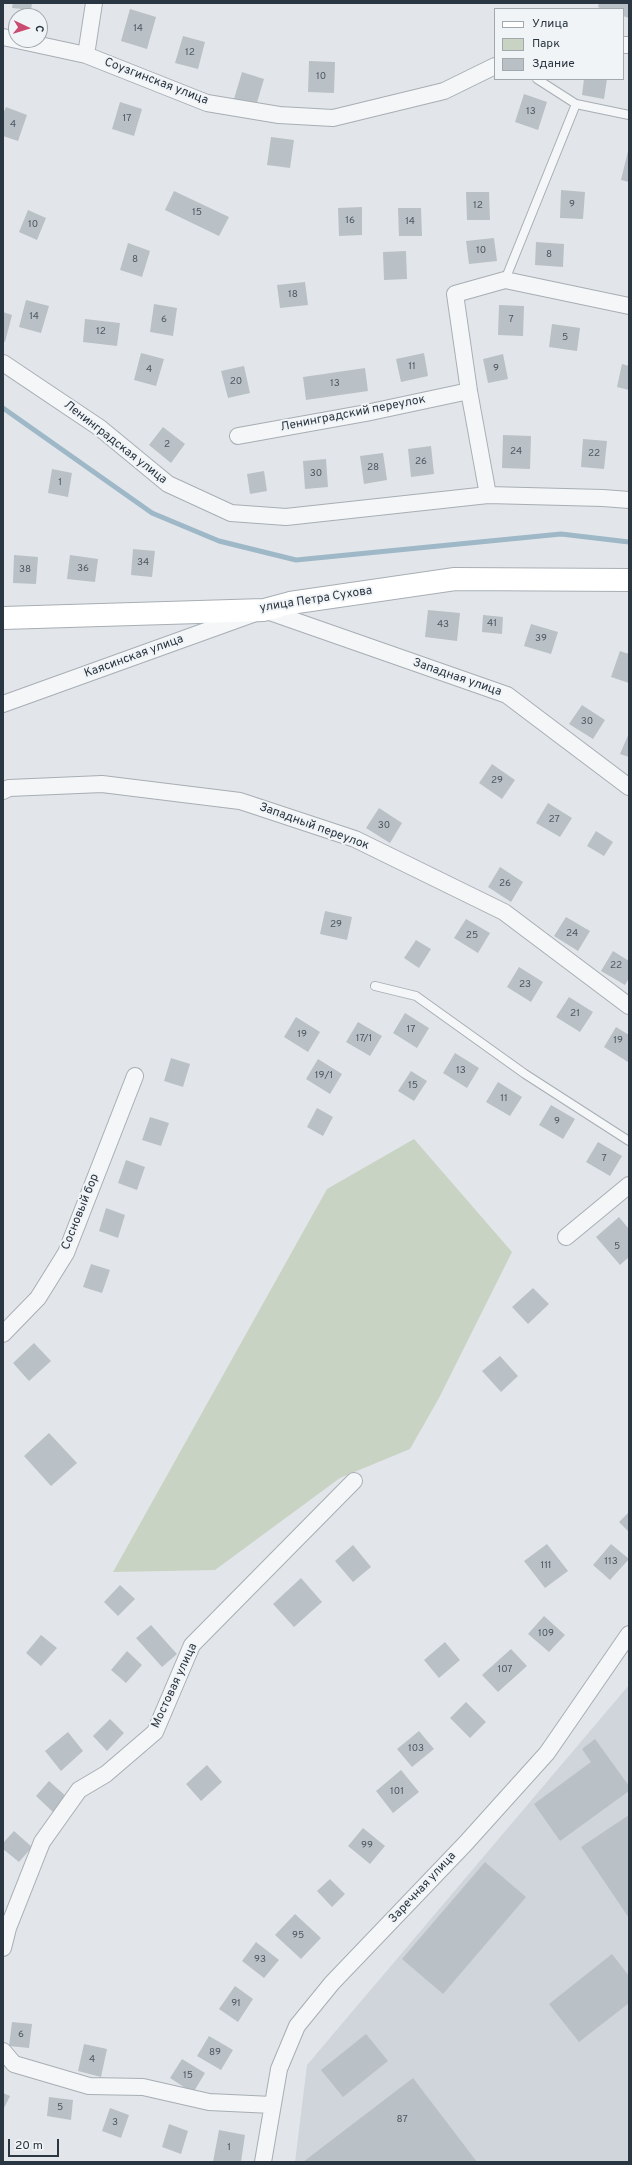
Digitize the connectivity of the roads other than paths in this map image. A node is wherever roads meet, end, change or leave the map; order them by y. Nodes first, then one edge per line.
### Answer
1 (94, 3) edge
2 (3, 37) edge
3 (86, 55) junction
4 (494, 66) edge
5 (539, 80) edge
6 (576, 104) junction
7 (629, 115) edge
8 (505, 280) junction
9 (629, 306) edge
10 (3, 363) edge
11 (469, 391) junction
12 (238, 436) dead end
13 (488, 495) junction
14 (629, 500) edge
15 (629, 580) edge
16 (264, 610) junction
17 (3, 618) edge
18 (3, 704) edge
19 (629, 787) edge
20 (3, 791) edge
21 (375, 986) dead end
22 (629, 1006) edge
23 (135, 1076) dead end
24 (629, 1140) edge
25 (629, 1185) edge
26 (566, 1237) dead end
27 (3, 1334) edge
28 (354, 1481) dead end
29 (629, 1634) edge
30 (3, 1948) edge
31 (3, 2051) edge
32 (272, 2105) junction
33 (263, 2162) edge

1 - 3 street
2 - 3 street, Соузгинская улица
3 - 4 street, Соузгинская улица
5 - 6 lane
6 - 7 lane
6 - 8 lane
8 - 9 street
8 - 11 street
10 - 13 street, Ленинградская улица
11 - 12 street, Ленинградский переулок
11 - 13 street
13 - 14 street
15 - 16 street, улица Петра Сухова
16 - 17 street, улица Петра Сухова
16 - 18 street, Каясинская улица
16 - 19 street, Западная улица
20 - 22 street, Западный переулок
21 - 24 lane
23 - 27 street, Сосновый бор
25 - 26 street
28 - 30 street, Мостовая улица
29 - 32 street, Заречная улица
31 - 32 street
32 - 33 street, Заречная улица

